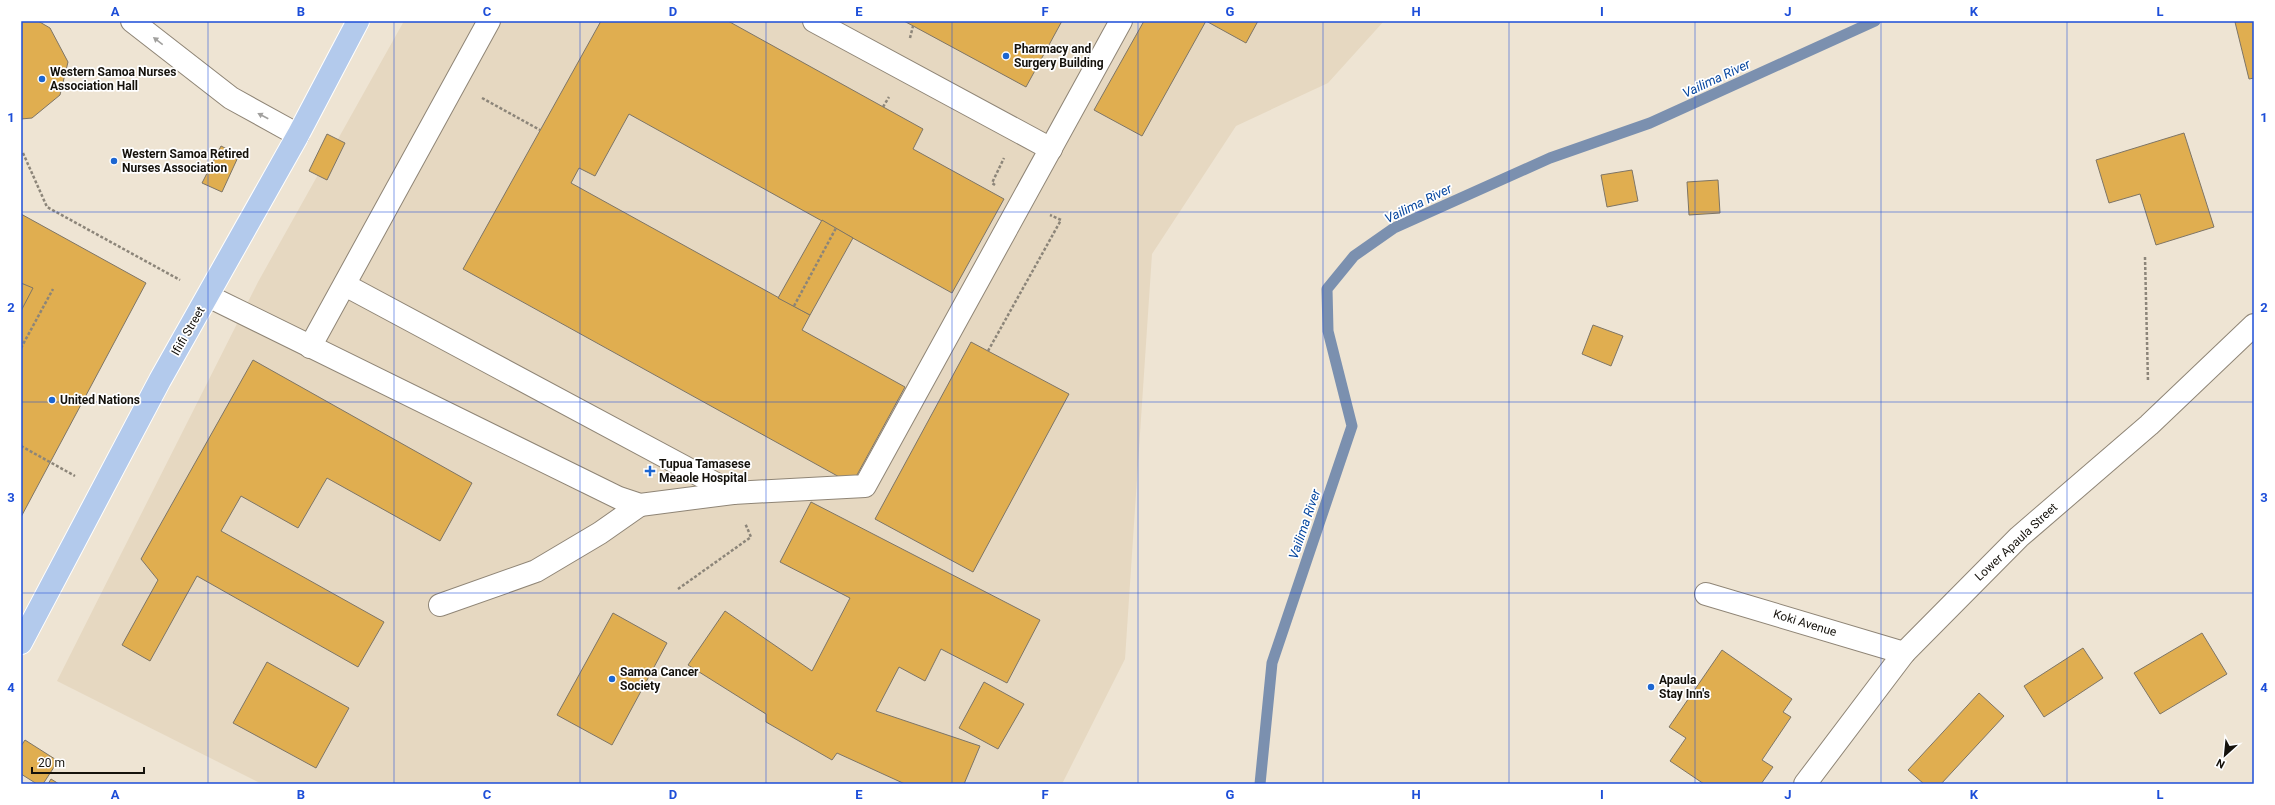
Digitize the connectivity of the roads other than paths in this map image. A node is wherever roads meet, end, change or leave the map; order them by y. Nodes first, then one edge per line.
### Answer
1 (132, 21) edge
2 (358, 21) edge
3 (489, 21) edge
4 (814, 21) edge
5 (1122, 21) edge
6 (298, 135) junction
7 (1051, 149) junction
8 (345, 285) junction
9 (208, 296) junction
10 (2254, 325) edge
11 (310, 347) junction
12 (733, 493) junction
13 (640, 505) junction
14 (1706, 594) dead end
15 (440, 605) dead end
16 (21, 643) edge
17 (1904, 653) junction
18 (1805, 784) edge

6 -> 1 street
2 - 6 main road, Ifiifi Street
3 - 8 street
4 - 7 street
5 - 7 street
6 - 9 main road, Ifiifi Street
7 - 12 street
8 - 11 street
8 - 12 street
9 - 11 street
9 - 16 main road, Ifiifi Street
10 - 17 street, Lower Apaula Street
11 - 13 street
12 - 13 street
13 - 15 street
14 - 17 street, Koki Avenue
17 - 18 street, Lower Apaula Street

